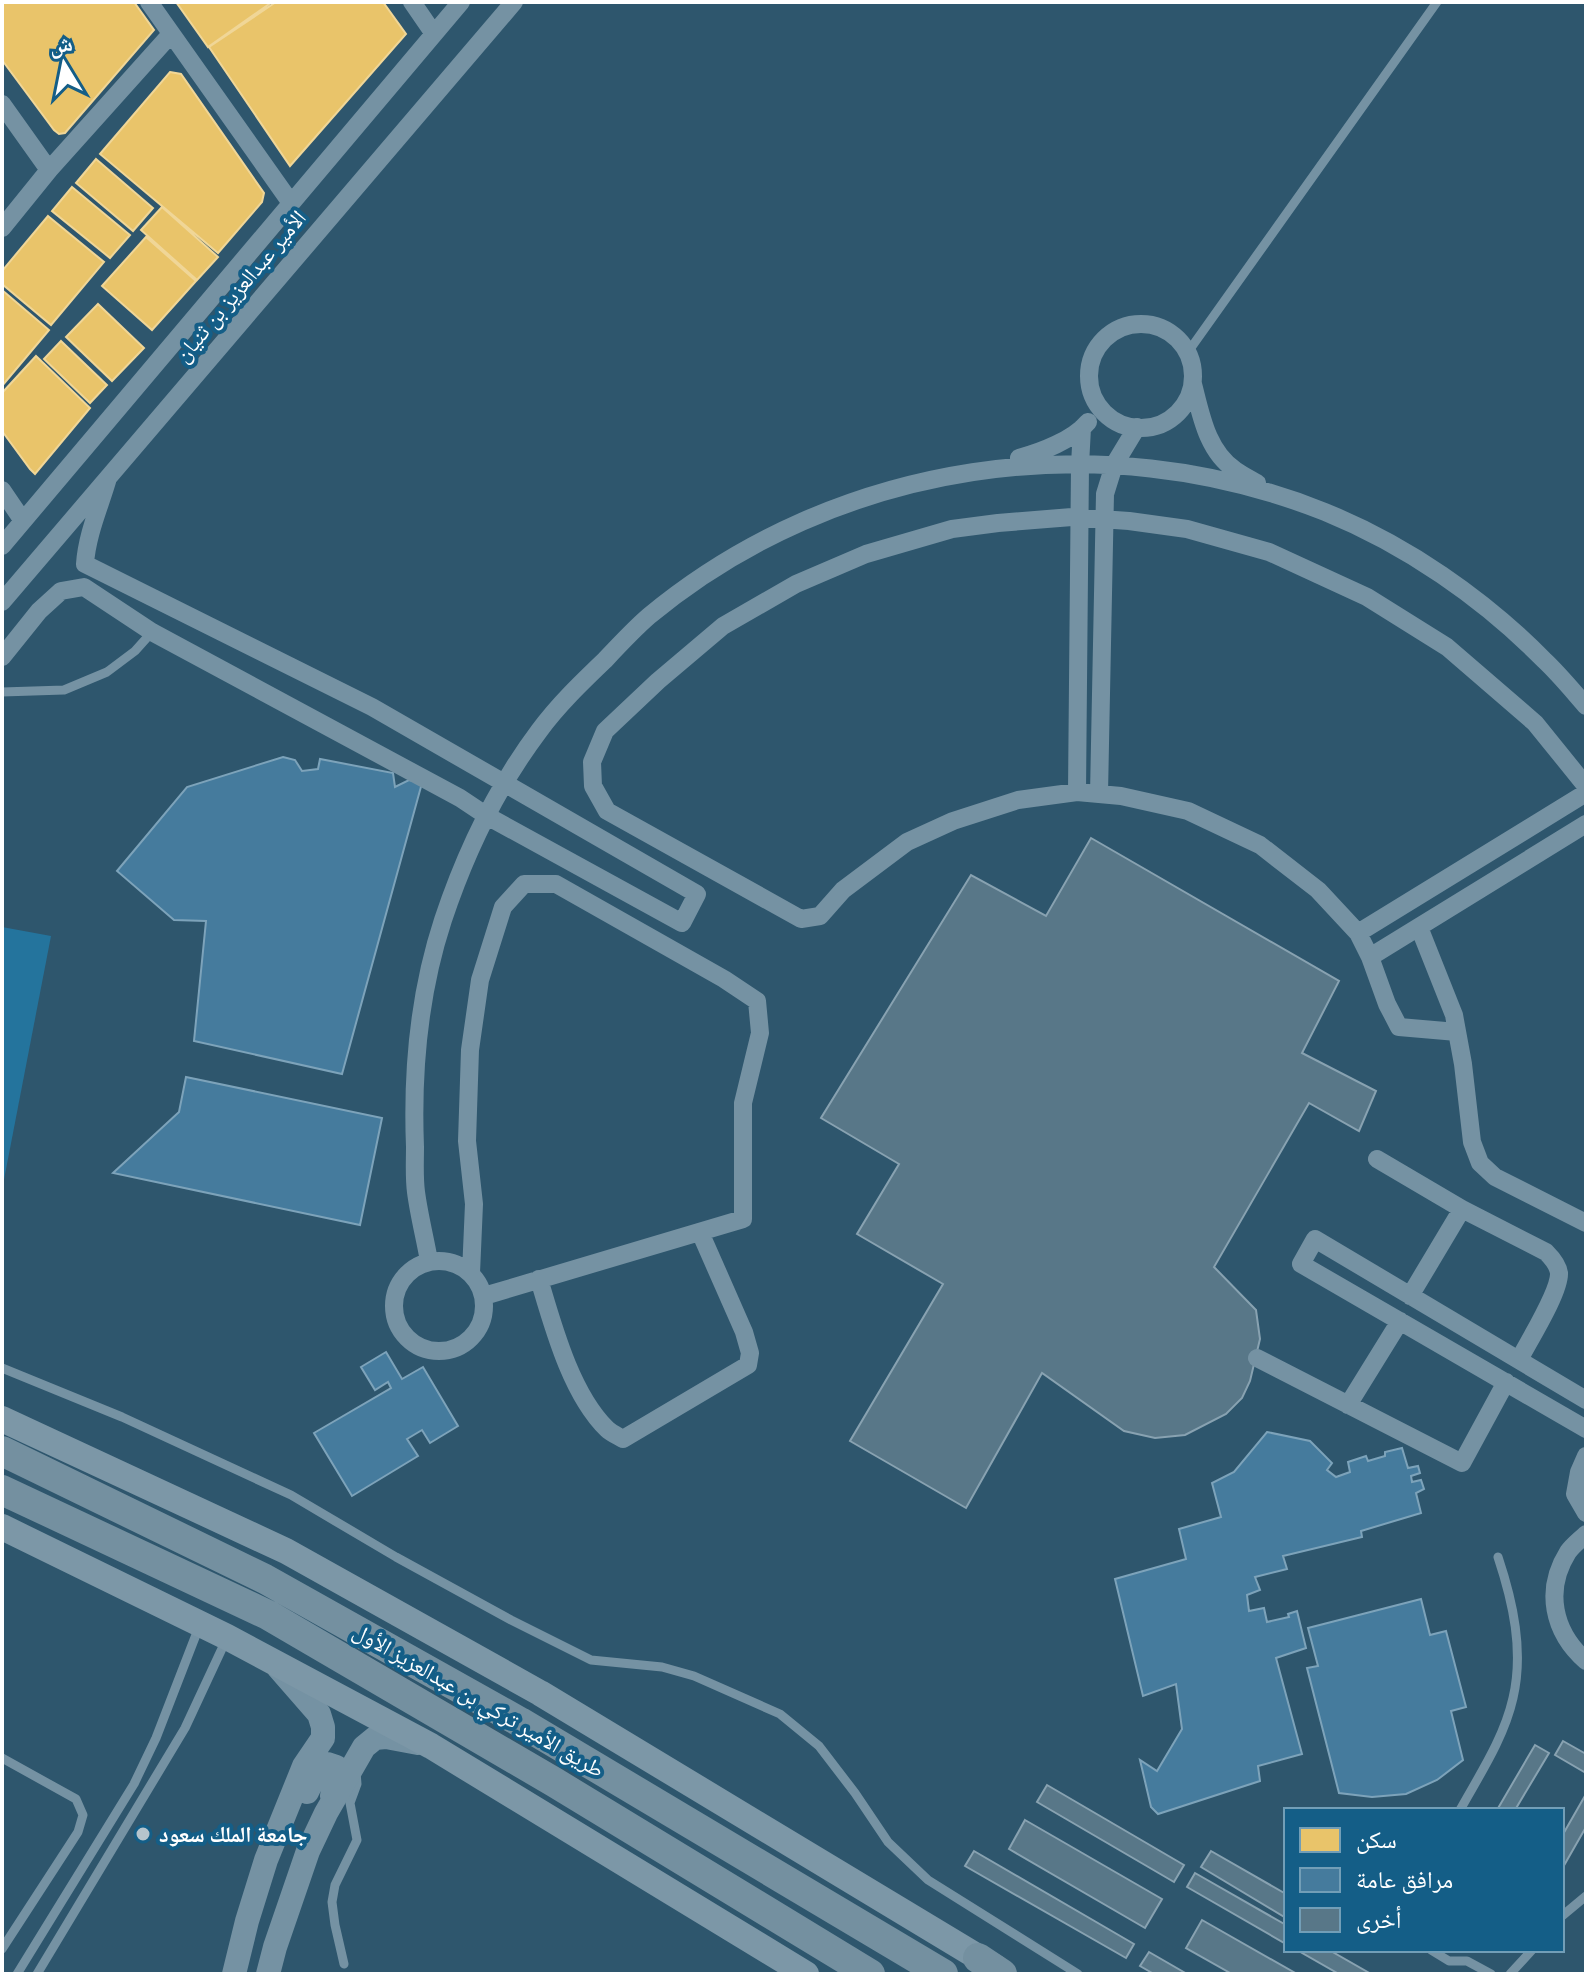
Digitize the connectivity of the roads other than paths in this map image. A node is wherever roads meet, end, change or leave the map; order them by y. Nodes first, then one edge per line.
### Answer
1 (149, 2) edge
2 (412, 2) edge
3 (461, 2) edge
4 (514, 2) edge
5 (1437, 2) edge
6 (171, 34) junction
7 (434, 34) junction
8 (2, 104) edge
9 (49, 170) junction
10 (291, 203) junction
11 (2, 228) edge
12 (1188, 352) junction
13 (1193, 384) junction
14 (1099, 408) junction
15 (1137, 427) junction
16 (1082, 428) junction
17 (1080, 465) junction
18 (1114, 465) junction
19 (975, 471) junction
20 (108, 478) junction
21 (2, 490) edge
22 (1280, 497) junction
23 (1079, 517) junction
24 (1104, 519) junction
25 (23, 521) junction
26 (2, 546) edge
27 (2, 602) edge
28 (181, 611) junction
29 (156, 634) junction
30 (2, 657) edge
31 (2, 692) edge
32 (1586, 706) edge
33 (506, 783) junction
34 (1586, 786) edge
35 (1077, 792) junction
36 (1586, 793) edge
37 (1099, 794) junction
38 (487, 816) junction
39 (1586, 824) edge
40 (1419, 927) junction
41 (1358, 933) junction
42 (1370, 957) junction
43 (1457, 1032) junction
44 (1377, 1159) dead end
45 (1462, 1209) junction
46 (1586, 1223) edge
47 (700, 1232) junction
48 (429, 1261) junction
49 (471, 1273) junction
50 (539, 1279) junction
51 (484, 1296) junction
52 (1410, 1296) junction
53 (1400, 1321) junction
54 (1257, 1358) dead end
55 (1519, 1360) junction
56 (2, 1368) edge
57 (1506, 1382) junction
58 (1586, 1400) edge
59 (1348, 1405) junction
60 (2, 1419) edge
61 (1586, 1429) edge
62 (2, 1451) edge
63 (1586, 1456) edge
64 (2, 1490) edge
65 (1586, 1513) edge
66 (2, 1527) edge
67 (1586, 1534) edge
68 (1498, 1557) dead end
69 (200, 1624) junction
70 (227, 1637) junction
71 (1586, 1661) edge
72 (273, 1662) junction
73 (431, 1746) junction
74 (2, 1758) edge
75 (355, 1764) junction
76 (1461, 1808) edge
77 (326, 1813) junction
78 (266, 1860) junction
79 (1586, 1896) edge
80 (1564, 1914) edge
81 (2, 1949) edge
82 (1433, 1952) edge
83 (1530, 1952) edge
84 (344, 1964) dead end
85 (995, 1969) edge
86 (17, 1974) edge
87 (37, 1974) edge
88 (234, 1974) edge
89 (268, 1974) edge
90 (806, 1974) edge
91 (870, 1974) edge
92 (943, 1974) edge
93 (1078, 1974) edge
94 (1491, 1974) edge
95 (1510, 1974) edge

1 - 6 street
2 - 7 street
3 - 7 street, الأمير عبدالعزيز بن ثنيان
4 - 20 street, الأمير عبدالعزيز بن ثنيان
5 - 12 lane
6 - 9 street
6 - 10 street
7 - 10 street, الأمير عبدالعزيز بن ثنيان
8 - 9 street
9 - 11 street
10 - 25 street, الأمير عبدالعزيز بن ثنيان
12 - 13 street
12 - 14 street
13 - 15 street
13 - 22 street
14 - 15 street
14 - 16 street
15 - 18 street
16 - 17 street
16 - 19 street
17 - 18 street
17 - 19 street
17 - 23 street
18 - 22 street
18 - 24 street
19 - 33 street
20 - 27 street, الأمير عبدالعزيز بن ثنيان
20 - 28 street
21 - 25 street
22 - 32 street
23 - 24 street
23 - 35 street
23 - 35 street
24 - 34 street
24 - 37 street
25 - 26 street, الأمير عبدالعزيز بن ثنيان
28 - 29 street
28 - 33 street
29 - 30 street
29 - 31 lane
29 - 38 street
33 - 38 street
33 - 38 street
35 - 37 street
36 - 41 street
37 - 41 street
38 - 48 street
39 - 40 street
40 - 42 street
40 - 43 street
41 - 42 street
42 - 43 street
43 - 46 street
44 - 45 street
45 - 52 street
45 - 55 street
47 - 49 street
47 - 50 street
47 - 50 street
48 - 49 street
48 - 51 street
49 - 51 street
50 - 51 street
52 - 53 street
52 - 55 street
53 - 57 street
53 - 59 street
54 - 59 street
55 - 58 street
56 - 93 lane
57 - 59 street
57 - 61 street
60 - 85 main road
62 - 92 main road, طريق الأمير تركي بن عبدالعزيز الأول
63 - 65 street
64 - 91 main road, طريق الأمير تركي بن عبدالعزيز الأول
66 - 69 main road
67 - 71 street
68 - 76 lane
69 - 70 main road
69 - 86 lane
70 - 72 main road
70 - 87 lane
72 - 73 main road
72 - 78 street
73 - 75 street
73 - 90 main road
74 - 81 lane
75 - 77 street
75 - 84 lane
77 - 78 street
77 - 89 street
78 - 88 street
79 - 80 lane
82 - 94 lane
83 - 95 lane

